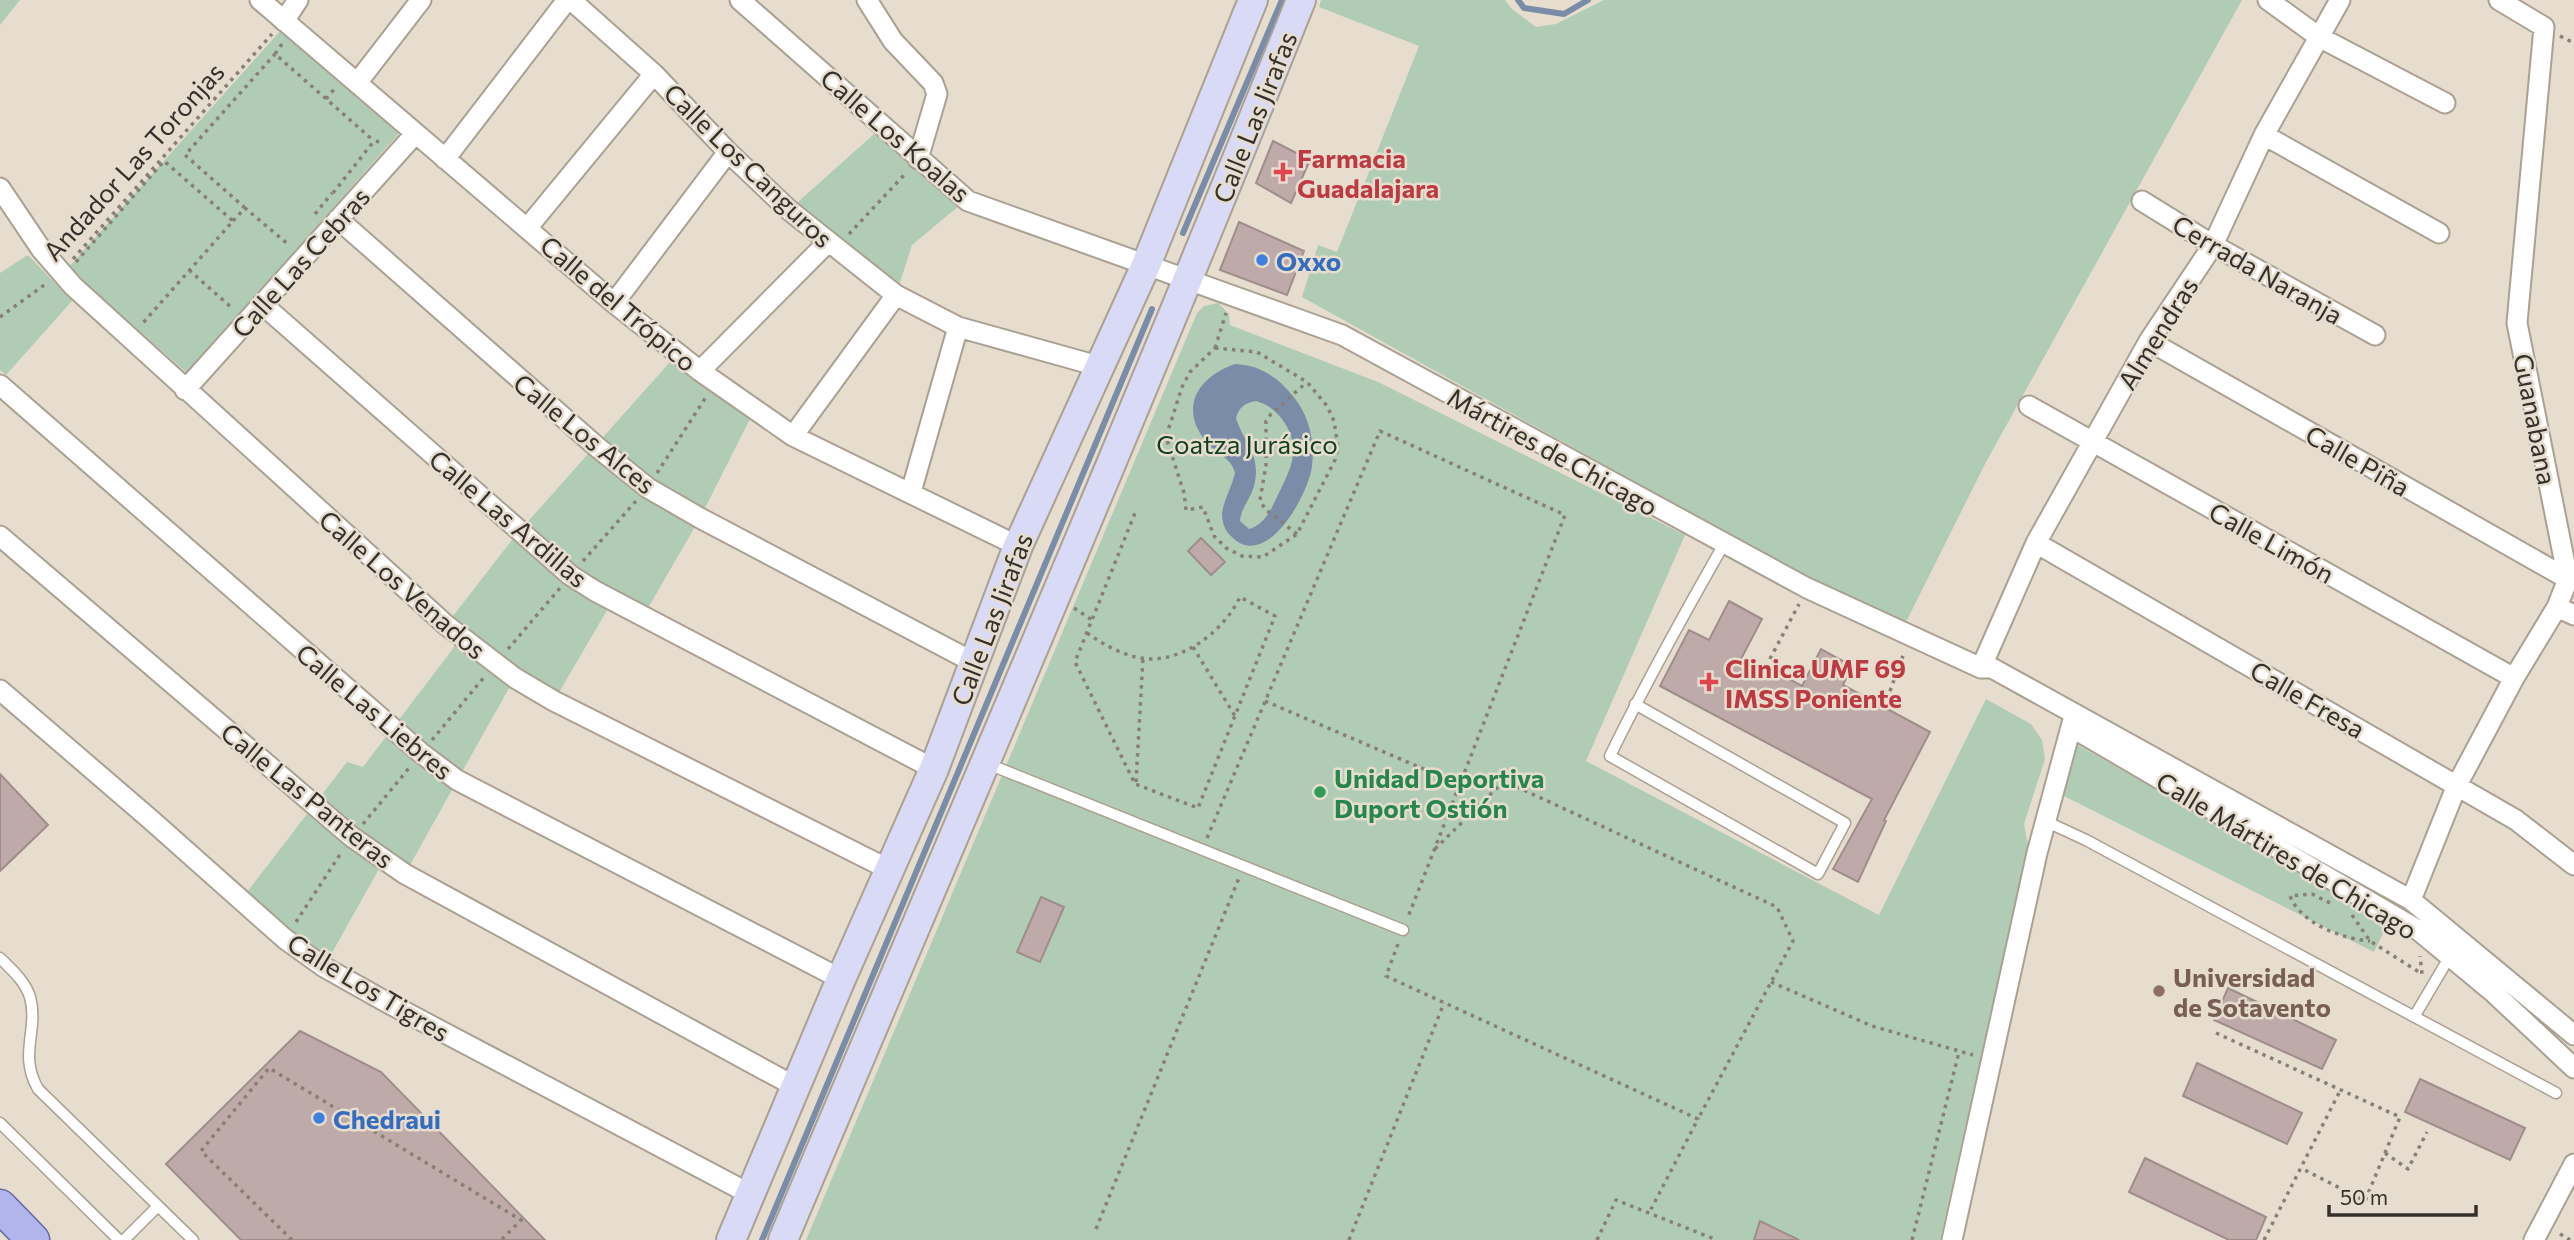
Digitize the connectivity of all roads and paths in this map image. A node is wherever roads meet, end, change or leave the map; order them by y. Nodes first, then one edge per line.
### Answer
1 (260, 0) edge
2 (298, 0) edge
3 (421, 0) edge
4 (569, 0) edge
5 (740, 0) edge
6 (867, 0) edge
7 (1253, 0) edge
8 (1301, 0) edge
9 (2268, 0) edge
10 (2340, 0) edge
11 (2499, 0) edge
12 (2520, 0) edge
13 (289, 24) junction
14 (2544, 27) junction
15 (2319, 37) junction
16 (275, 54) junction
17 (654, 74) junction
18 (357, 83) junction
19 (2445, 103) dead end
20 (415, 134) junction
21 (2264, 135) junction
22 (374, 141) dead end
23 (728, 152) junction
24 (445, 159) junction
25 (918, 159) junction
26 (0, 188) edge
27 (2142, 201) dead end
28 (245, 208) junction
29 (338, 219) junction
30 (233, 221) junction
31 (528, 227) junction
32 (2439, 233) dead end
33 (2213, 245) junction
34 (831, 246) junction
35 (303, 258) junction
36 (1146, 265) junction
37 (68, 267) junction
38 (189, 271) junction
39 (1189, 281) junction
40 (897, 295) junction
41 (1232, 297) junction
42 (614, 303) junction
43 (262, 304) junction
44 (0, 317) edge
45 (246, 321) junction
46 (958, 327) junction
47 (2375, 335) dead end
48 (129, 338) junction
49 (2148, 341) junction
50 (1214, 348) junction
51 (1098, 366) junction
52 (700, 371) junction
53 (1307, 382) junction
54 (0, 384) edge
55 (185, 390) junction
56 (2029, 406) dead end
57 (793, 436) junction
58 (2092, 442) junction
59 (911, 492) junction
60 (1135, 513) dead end
61 (1297, 534) junction
62 (0, 536) edge
63 (2036, 543) junction
64 (1724, 544) junction
65 (1018, 547) junction
66 (2568, 579) junction
67 (1807, 588) junction
68 (2566, 611) edge
69 (1087, 633) junction
70 (1911, 635) junction
71 (1193, 647) junction
72 (1143, 658) junction
73 (973, 663) junction
74 (1981, 668) junction
75 (1762, 674) dead end
76 (2514, 678) junction
77 (0, 690) edge
78 (1265, 701) junction
79 (1635, 704) junction
80 (1884, 707) dead end
81 (1235, 716) junction
82 (2073, 721) junction
83 (985, 763) junction
84 (934, 769) junction
85 (1460, 782) junction
86 (1135, 784) junction
87 (2457, 785) junction
88 (2045, 821) junction
89 (1202, 849) junction
90 (1433, 850) junction
91 (2574, 865) edge
92 (1244, 866) junction
93 (890, 870) junction
94 (2411, 900) junction
95 (2337, 906) dead end
96 (2350, 913) dead end
97 (1403, 930) junction
98 (2418, 930) junction
99 (2370, 941) junction
100 (2450, 956) junction
101 (0, 958) edge
102 (841, 979) junction
103 (1771, 982) junction
104 (1444, 1003) junction
105 (2414, 1017) junction
106 (2216, 1033) dead end
107 (2574, 1035) edge
108 (1959, 1052) junction
109 (1993, 1060) junction
110 (2574, 1068) edge
111 (796, 1087) junction
112 (2341, 1089) junction
113 (2557, 1093) dead end
114 (1698, 1119) junction
115 (0, 1123) edge
116 (2427, 1132) dead end
117 (2385, 1153) junction
118 (2574, 1164) edge
119 (2301, 1168) junction
120 (750, 1194) junction
121 (0, 1206) edge
122 (158, 1206) junction
123 (1649, 1213) junction
124 (1096, 1229) dead end
125 (2558, 1233) dead end
126 (33, 1240) edge
127 (122, 1240) edge
128 (193, 1240) edge
129 (292, 1240) edge
130 (501, 1240) edge
131 (731, 1240) edge
132 (783, 1240) edge
133 (1349, 1240) edge
134 (1597, 1240) edge
135 (1717, 1240) edge
136 (1912, 1240) edge
137 (1952, 1240) edge
138 (2264, 1240) edge
139 (2534, 1240) edge
140 (2570, 1240) edge

1 - 13 street, Calle del Trópico
2 - 13 street
3 - 18 street
4 - 17 street, Calle Los Canguros
4 - 24 street
5 - 25 street, Calle Los Koalas
6 - 25 street
7 - 36 main road, Calle Las Jirafas
8 - 39 main road, Calle Las Jirafas
9 - 15 street
10 - 15 street, Almendras
11 - 14 street
12 - 14 street
13 - 16 path
13 - 18 street, Calle del Trópico
13 - 37 path, Andador Las Toronjas
14 - 66 street, Guanabana
15 - 19 street
15 - 21 street, Almendras
16 - 22 path
16 - 28 path
17 - 23 street, Calle Los Canguros
17 - 31 street
18 - 20 street, Calle del Trópico
20 - 24 street, Calle del Trópico
20 - 29 street, Calle Las Cebras
21 - 32 street
21 - 33 street, Almendras
23 - 34 street, Calle Los Canguros
23 - 42 street
24 - 31 street, Calle del Trópico
25 - 34 path
25 - 36 street, Calle Los Koalas
26 - 37 street, Calle Los Venados
27 - 33 street, Cerrada Naranja
28 - 30 path
28 - 35 path
29 - 35 street, Calle Las Cebras
29 - 73 street, Calle Los Alces
30 - 37 path
30 - 38 path
31 - 42 street, Calle del Trópico
33 - 47 street, Cerrada Naranja
33 - 49 street, Almendras
34 - 40 street, Calle Los Canguros
34 - 52 street
35 - 43 street, Calle Las Cebras
36 - 39 street, Calle Los Koalas
36 - 51 main road, Calle Las Jirafas
37 - 44 path, Andador Las Toronjas
37 - 48 street, Calle Los Venados
38 - 45 path
38 - 48 path
39 - 41 street, Mártires de Chicago
39 - 83 main road, Calle Las Jirafas
40 - 46 street, Calle Los Canguros
40 - 57 street
41 - 50 path
41 - 64 street, Mártires de Chicago
42 - 52 street, Calle del Trópico
43 - 45 street, Calle Las Cebras
43 - 84 street, Calle Las Ardillas
45 - 55 street, Calle Las Cebras
46 - 51 street, Calle Los Canguros
46 - 59 street
48 - 55 street, Calle Los Venados
49 - 58 street, Almendras
49 - 66 street, Calle Piña
50 - 53 path
50 - 61 path
51 - 65 main road, Calle Las Jirafas
52 - 57 street, Calle del Trópico
53 - 61 path
53 - 61 path
54 - 102 street, Calle Las Liebres
55 - 93 street, Calle Los Venados
56 - 58 street, Calle Limón
57 - 59 street, Calle del Trópico
58 - 63 street, Almendras
58 - 76 street, Calle Limón
59 - 65 street, Calle del Trópico
60 - 69 path
62 - 111 street, Calle Las Panteras
63 - 74 street, Almendras
63 - 87 street, Calle Fresa
64 - 67 street, Mártires de Chicago
64 - 79 lane
65 - 73 main road, Calle Las Jirafas
66 - 68 street
67 - 70 street, Mártires de Chicago
67 - 75 path
68 - 76 street
69 - 72 path
69 - 86 path
70 - 74 street, Calle Mártires de Chicago
70 - 80 path
71 - 72 path
71 - 81 path
71 - 81 path
72 - 86 path
73 - 84 main road, Calle Las Jirafas
74 - 82 street, Calle Mártires de Chicago
76 - 87 street
77 - 120 street, Calle Los Tigres
78 - 85 path
78 - 85 path
78 - 89 path
79 - 79 lane
81 - 86 path
82 - 88 street
82 - 94 street, Calle Mártires de Chicago
82 - 98 street, Calle Mártires de Chicago
83 - 89 lane
83 - 132 main road, Calle Las Jirafas
84 - 93 main road, Calle Las Jirafas
85 - 90 path
87 - 91 street, Calle Fresa
87 - 94 street
88 - 105 lane
88 - 109 street
89 - 92 lane
90 - 97 path
90 - 103 path
92 - 97 lane
92 - 124 path
93 - 102 main road, Calle Las Jirafas
94 - 107 street, Calle Mártires de Chicago
95 - 99 path
96 - 99 path
97 - 104 path
98 - 99 path
98 - 100 street, Calle Mártires de Chicago
100 - 105 lane
100 - 110 street, Calle Mártires de Chicago
101 - 122 lane
102 - 111 main road, Calle Las Jirafas
103 - 108 path
103 - 114 path
104 - 114 path
104 - 133 path
105 - 113 lane
106 - 112 path
108 - 109 path
108 - 136 path
109 - 137 street
111 - 120 main road, Calle Las Jirafas
112 - 117 path
112 - 119 path
114 - 123 path
115 - 127 lane
116 - 117 path
117 - 119 path
118 - 139 street
119 - 138 path
120 - 131 main road, Calle Las Jirafas
121 - 126 main road
122 - 127 lane
122 - 128 lane
123 - 134 path
123 - 135 path
125 - 140 path
129 - 130 path

